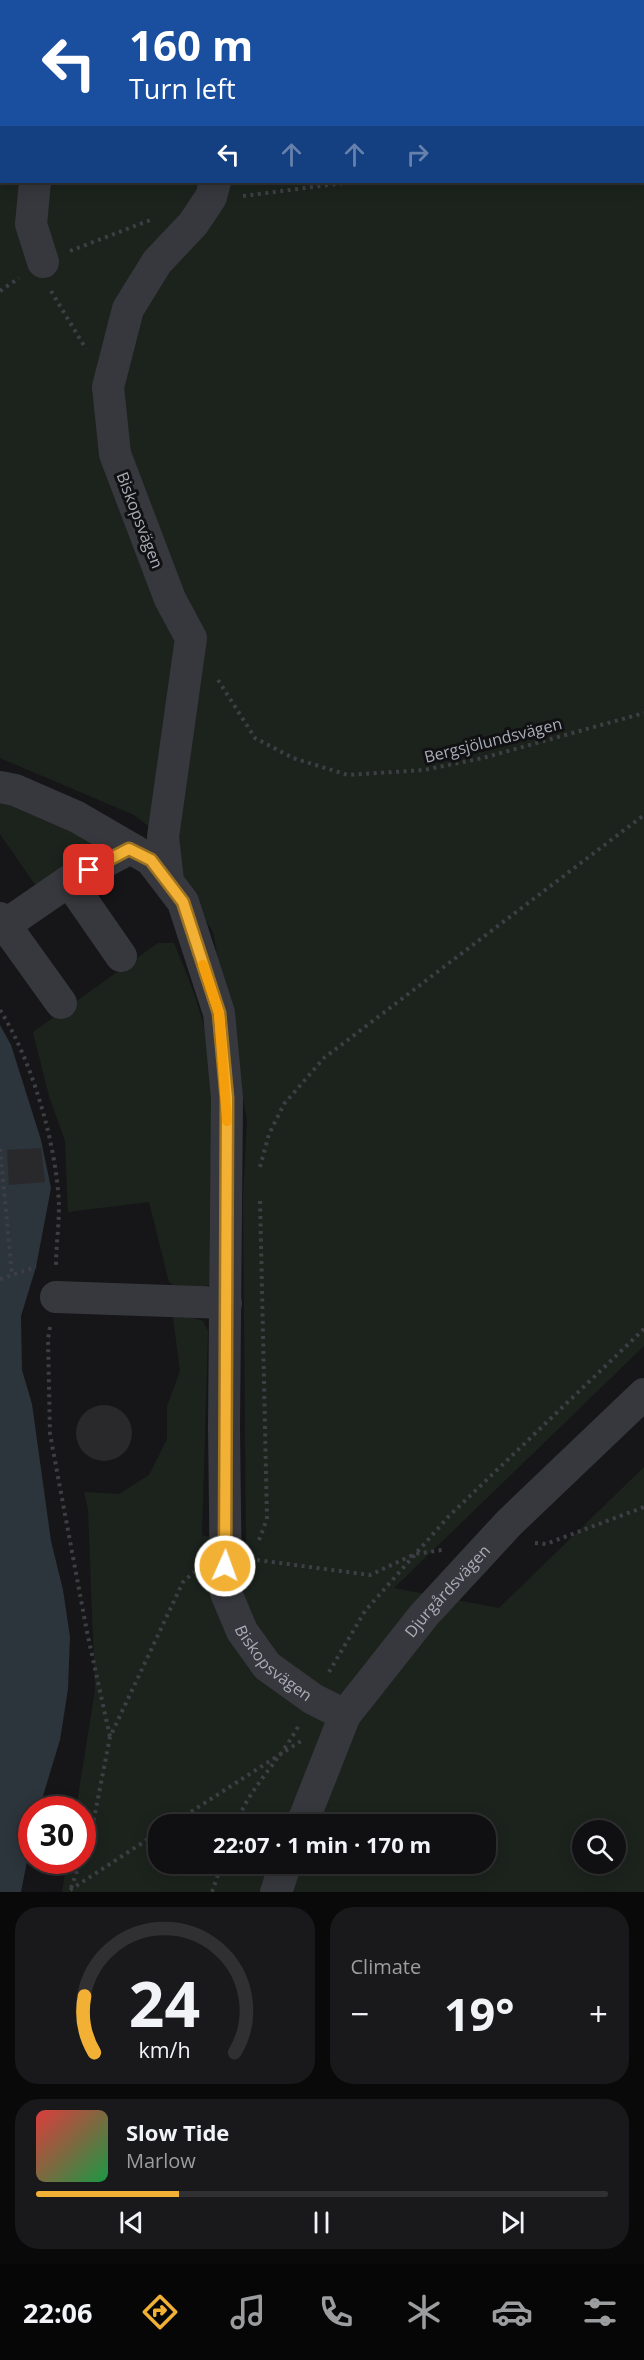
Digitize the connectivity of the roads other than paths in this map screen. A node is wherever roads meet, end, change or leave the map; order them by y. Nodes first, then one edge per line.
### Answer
1 (35, 183) edge
2 (213, 189) edge
3 (43, 262) road end
4 (0, 787) edge
5 (129, 849) junction
6 (69, 881) junction
7 (168, 881) junction
8 (3, 921) edge
9 (121, 956) dead end
10 (61, 1003) dead end
11 (56, 1297) road end
12 (226, 1303) junction
13 (644, 1394) edge
14 (345, 1715) junction
15 (306, 1814) edge
16 (282, 1874) edge
17 (276, 1892) edge

1 - 3 street
2 - 7 street, Biskopsvägen
4 - 5 street, Biskopsvägen
5 - 6 street
5 - 7 street, Biskopsvägen
6 - 8 street
6 - 9 street
7 - 12 street, Biskopsvägen
8 - 10 street
11 - 12 street
12 - 14 street, Biskopsvägen
13 - 14 street, Djurgårdsvägen
14 - 15 street, Djurgårdsvägen
16 - 17 street

